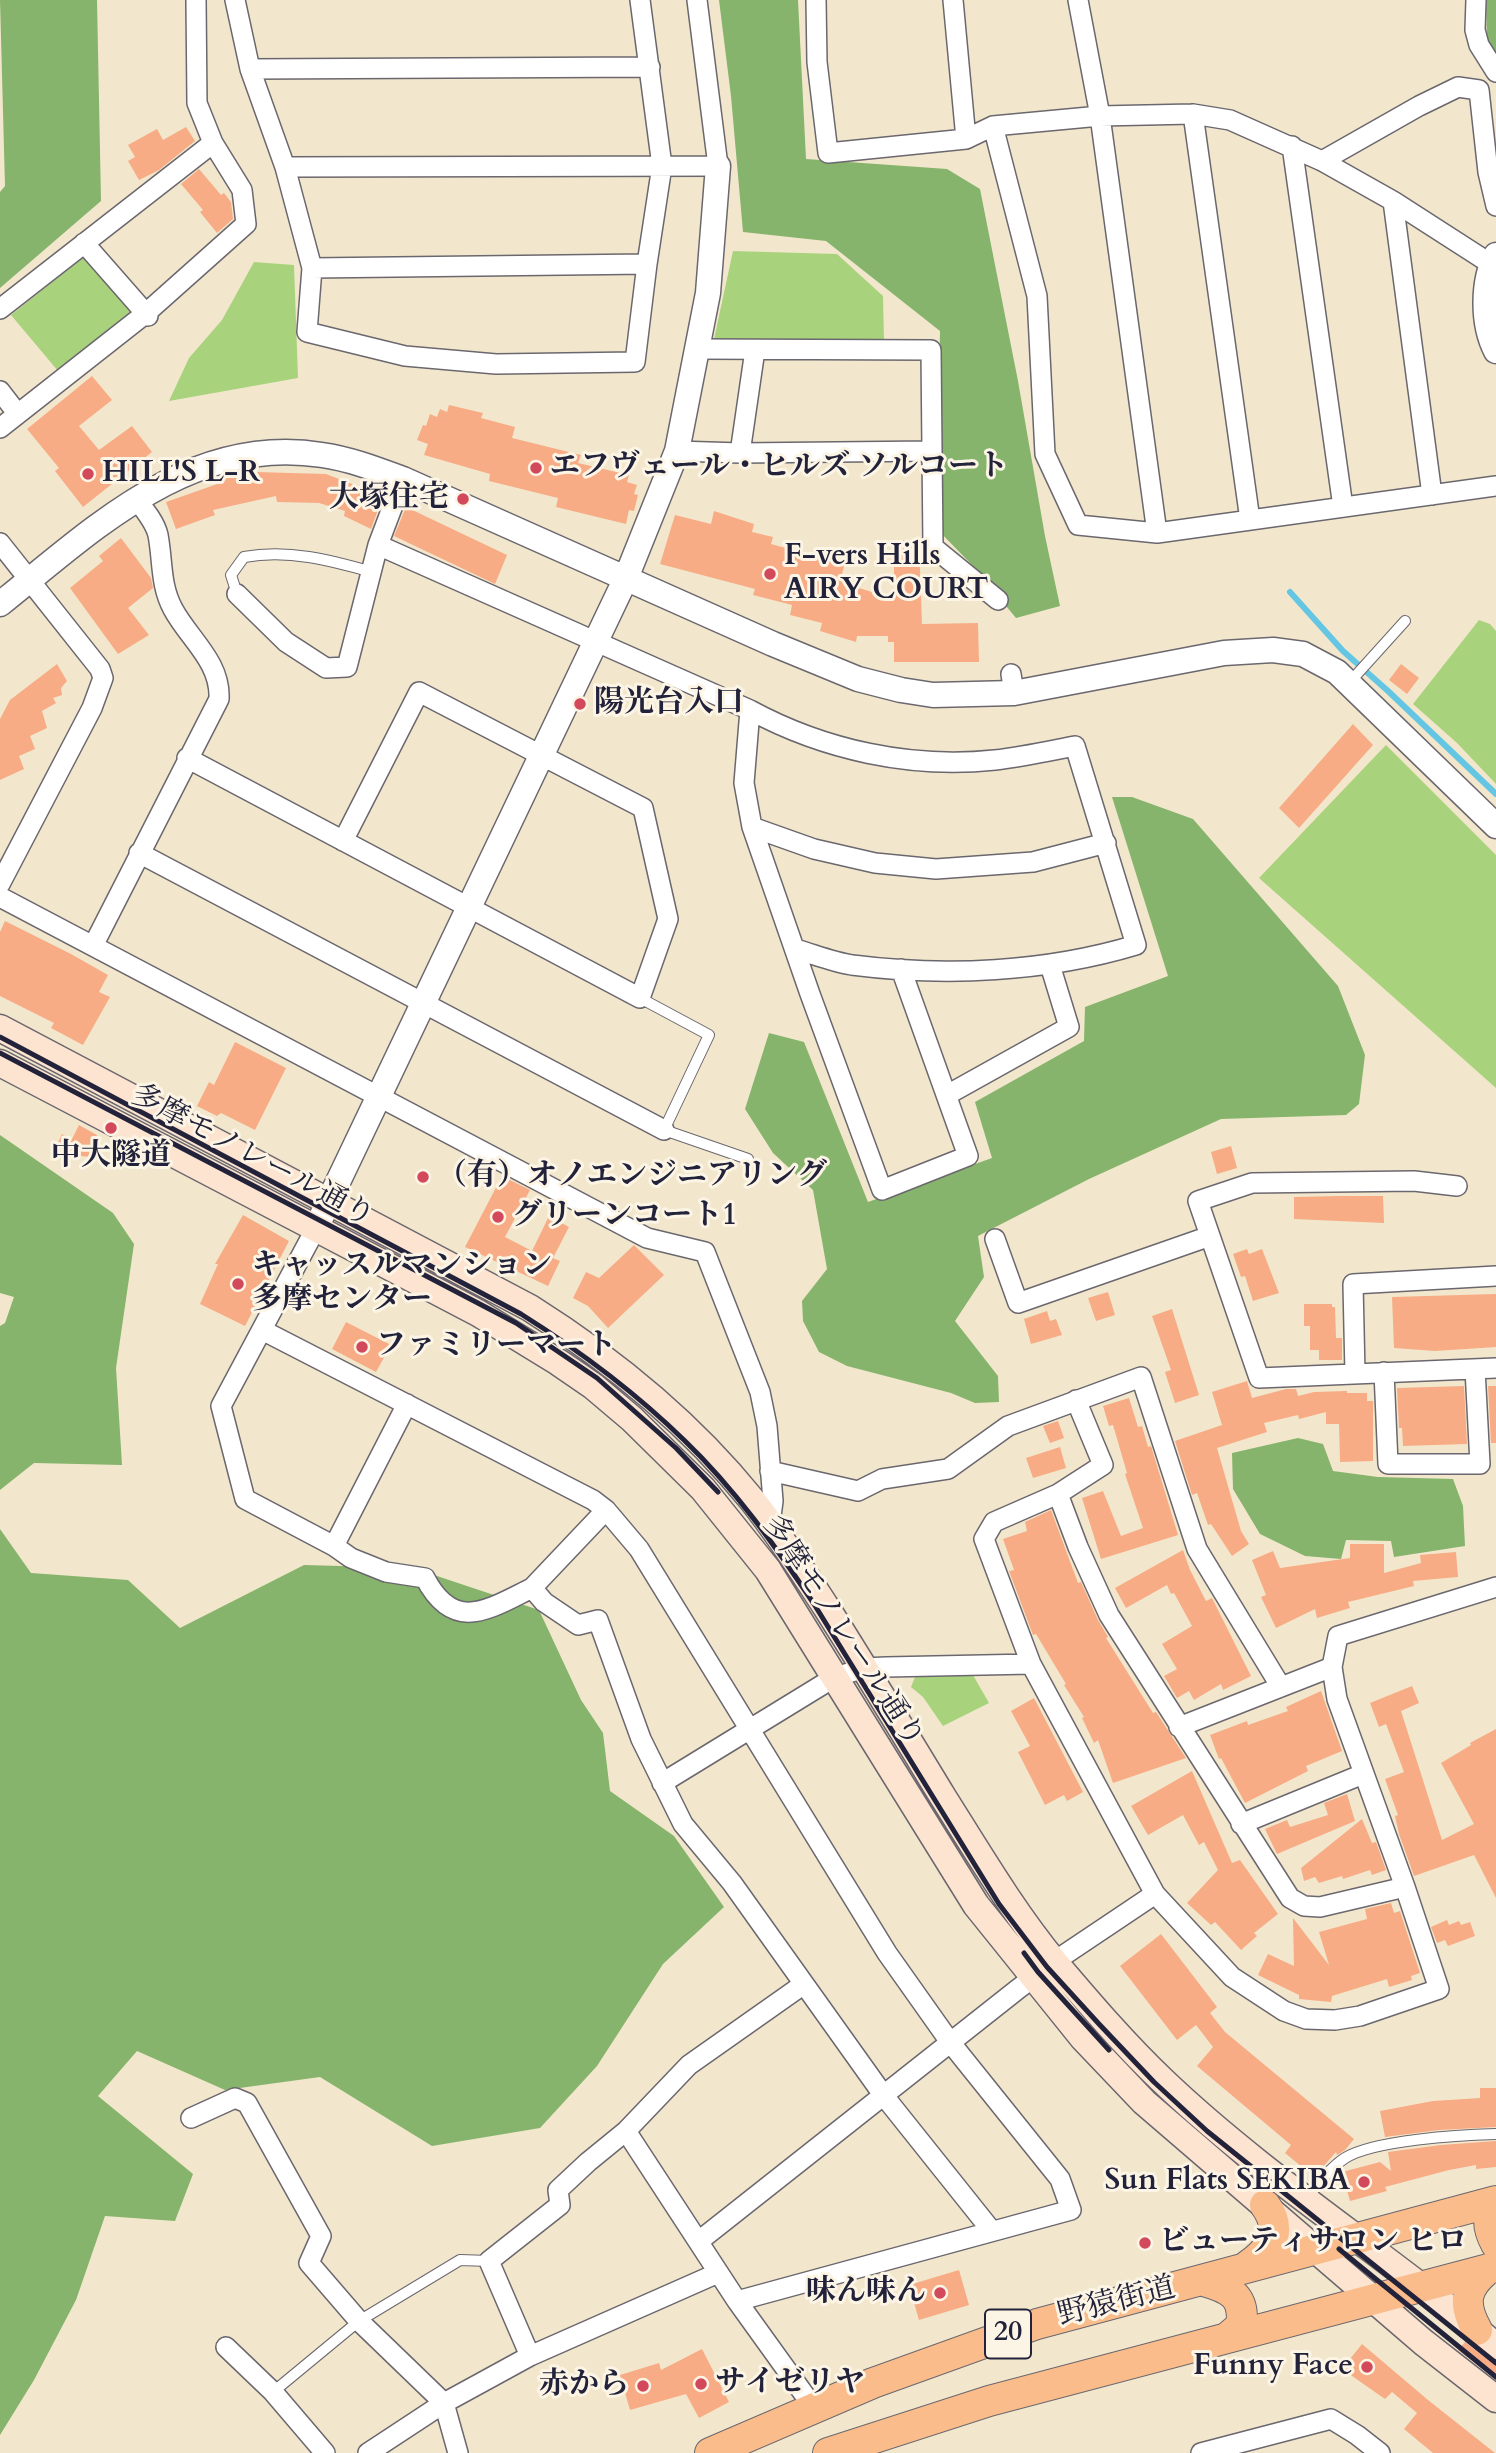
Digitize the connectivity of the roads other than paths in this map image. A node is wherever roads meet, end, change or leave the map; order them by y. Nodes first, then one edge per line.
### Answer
1 (196, 0) edge
2 (235, 0) edge
3 (640, 0) edge
4 (697, 0) edge
5 (816, 0) edge
6 (953, 0) edge
7 (1078, 0) edge
8 (1476, 0) edge
9 (650, 67) junction
10 (250, 69) junction
11 (1496, 72) edge
12 (1192, 114) junction
13 (1100, 116) junction
14 (993, 125) junction
15 (966, 139) junction
16 (213, 142) junction
17 (1292, 146) junction
18 (1322, 161) junction
19 (662, 166) junction
20 (718, 166) junction
21 (285, 167) junction
22 (1393, 201) junction
23 (1496, 206) edge
24 (84, 243) junction
25 (1494, 260) edge
26 (647, 264) junction
27 (312, 268) junction
28 (0, 309) edge
29 (147, 315) junction
30 (698, 349) junction
31 (755, 350) junction
32 (1496, 351) edge
33 (0, 391) edge
34 (17, 413) junction
35 (0, 428) edge
36 (677, 451) junction
37 (932, 451) junction
38 (740, 453) junction
39 (403, 479) junction
40 (1496, 486) edge
41 (1432, 495) junction
42 (136, 499) junction
43 (1343, 507) junction
44 (1250, 520) junction
45 (1157, 533) junction
46 (0, 543) edge
47 (377, 545) junction
48 (372, 572) junction
49 (626, 578) junction
50 (30, 580) junction
51 (237, 594) joint
52 (998, 600) dead end
53 (0, 604) edge
54 (1405, 621) dead end
55 (596, 643) junction
56 (1354, 678) junction
57 (750, 710) junction
58 (541, 757) junction
59 (187, 758) junction
60 (1496, 826) edge
61 (752, 827) junction
62 (343, 841) junction
63 (1106, 844) junction
64 (139, 853) junction
65 (0, 884) edge
66 (0, 897) edge
67 (470, 908) junction
68 (93, 946) junction
69 (795, 949) junction
70 (1050, 965) junction
71 (901, 969) junction
72 (640, 998) junction
73 (424, 1004) junction
74 (0, 1028) edge
75 (0, 1063) edge
76 (947, 1095) junction
77 (380, 1096) junction
78 (664, 1130) junction
79 (748, 1159) dead end
80 (1457, 1186) dead end
81 (330, 1201) junction
82 (316, 1228) junction
83 (1210, 1236) junction
84 (995, 1239) dead end
85 (1496, 1276) edge
86 (261, 1330) junction
87 (1496, 1368) edge
88 (1475, 1369) junction
89 (1384, 1372) junction
90 (1355, 1374) junction
91 (1076, 1400) junction
92 (407, 1404) junction
93 (770, 1471) junction
94 (1058, 1494) junction
95 (606, 1510) junction
96 (770, 1524) junction
97 (334, 1546) junction
98 (1496, 1587) edge
99 (532, 1588) junction
100 (1031, 1664) junction
101 (1332, 1667) junction
102 (865, 1668) junction
103 (835, 1677) junction
104 (1281, 1687) junction
105 (1179, 1727) junction
106 (749, 1729) junction
107 (1363, 1774) junction
108 (662, 1783) junction
109 (1241, 1824) junction
110 (1405, 1887) junction
111 (1155, 1894) junction
112 (1055, 1961) junction
113 (1033, 1978) junction
114 (804, 1984) junction
115 (950, 2042) junction
116 (884, 2096) junction
117 (191, 2118) dead end
118 (626, 2131) junction
119 (1496, 2134) edge
120 (1305, 2199) junction
121 (1496, 2203) edge
122 (1265, 2205) junction
123 (991, 2231) junction
124 (1356, 2239) junction
125 (699, 2241) junction
126 (1318, 2249) junction
127 (1493, 2260) edge
128 (489, 2261) junction
129 (1243, 2270) junction
130 (718, 2273) junction
131 (1204, 2281) junction
132 (1420, 2287) junction
133 (1373, 2299) junction
134 (737, 2301) junction
135 (359, 2321) junction
136 (1228, 2337) junction
137 (1486, 2338) edge
138 (226, 2347) dead end
139 (530, 2356) junction
140 (274, 2392) junction
141 (1496, 2399) edge
142 (444, 2403) junction
143 (814, 2408) junction
144 (845, 2450) edge
145 (325, 2453) edge
146 (368, 2453) edge
147 (458, 2453) edge
148 (710, 2453) edge
149 (1200, 2453) edge
150 (1380, 2453) edge

1 - 16 street
2 - 10 street
3 - 9 street
4 - 20 street
5 - 15 street
6 - 15 street
7 - 13 street
8 - 11 street
9 - 10 street
9 - 19 street
10 - 21 street
12 - 13 street
12 - 17 street
12 - 44 street
13 - 14 street
13 - 45 street
14 - 15 street
14 - 45 street
16 - 24 street
16 - 29 street
17 - 18 street
17 - 43 street
18 - 22 street
18 - 23 street
19 - 20 street
19 - 21 street
19 - 26 street
20 - 30 street
21 - 27 street
22 - 25 street
22 - 41 street
24 - 28 street
24 - 29 street
25 - 32 street
26 - 27 street
26 - 27 street
29 - 34 street
30 - 31 street
30 - 36 street
31 - 37 street
31 - 38 street
33 - 34 street
34 - 35 street
36 - 38 street
36 - 49 street
37 - 38 street
37 - 52 street
39 - 42 street
39 - 47 street
39 - 49 street
40 - 41 street
41 - 43 street
42 - 50 street
42 - 59 street
43 - 44 street
44 - 45 street
46 - 50 street
47 - 48 street
47 - 55 street
48 - 51 lane
48 - 51 street
49 - 55 street
49 - 56 street
50 - 53 street
50 - 65 street
54 - 56 lane
55 - 57 street
55 - 58 street
56 - 60 street
57 - 61 street
57 - 63 street
58 - 62 street
58 - 67 street
58 - 72 street
59 - 62 street
59 - 64 street
61 - 63 street
61 - 69 street
62 - 67 street
63 - 70 street
64 - 68 street
64 - 73 street
66 - 68 street
67 - 72 street
67 - 73 street
68 - 77 street
69 - 71 street
69 - 76 street
70 - 71 street
70 - 76 street
71 - 76 street
72 - 78 lane
73 - 77 street
73 - 78 street
74 - 81 main road, 多摩モノレール通り
75 - 82 main road, 多摩モノレール通り
77 - 81 street
77 - 93 street
78 - 79 lane
80 - 83 street
81 - 82 street
81 - 96 main road, 多摩モノレール通り
82 - 86 street
82 - 103 main road, 多摩モノレール通り
83 - 84 street
83 - 90 street
85 - 90 street
86 - 92 street
86 - 97 street
87 - 88 street
88 - 89 street
88 - 89 street
89 - 90 street
91 - 93 street
91 - 94 street
91 - 104 street
92 - 95 street
92 - 97 street
93 - 96 street
94 - 100 street
94 - 105 street
95 - 99 street
95 - 106 street
96 - 102 main road, 多摩モノレール通り
97 - 99 street
98 - 101 street
99 - 108 street
100 - 102 street
100 - 111 street
101 - 104 street
101 - 107 street
102 - 103 street
102 - 112 main road, 多摩モノレール通り
103 - 106 street
103 - 113 main road, 多摩モノレール通り
104 - 105 street
105 - 109 street
106 - 108 street
106 - 115 street
107 - 109 street
107 - 110 street
108 - 114 street
109 - 110 street
110 - 111 street
111 - 112 street
112 - 113 street
112 - 120 main road, 多摩モノレール通り
113 - 115 street
113 - 122 main road, 多摩モノレール通り
114 - 116 street
114 - 118 street
115 - 116 street
115 - 123 street
116 - 123 street
116 - 125 street
117 - 135 street
118 - 125 street
118 - 128 street
119 - 120 lane
120 - 124 main road, 多摩モノレール通り
121 - 124 main road, 野猿街道 / 20
121 - 127 main road
122 - 126 main road, 多摩モノレール通り
122 - 129 main road
123 - 134 street
124 - 126 main road, 野猿街道 / 20
124 - 132 main road, 多摩モノレール通り
125 - 130 street
126 - 129 main road, 野猿街道 / 20
126 - 133 main road, 多摩モノレール通り
127 - 132 main road, 野猿街道 / 20
127 - 137 main road
128 - 135 lane
128 - 139 street
129 - 131 main road, 野猿街道 / 20
130 - 134 street
130 - 139 street
131 - 136 main road
131 - 143 main road, 野猿街道 / 20
132 - 133 main road, 野猿街道 / 20
132 - 137 main road, 多摩モノレール通り
133 - 136 main road, 野猿街道 / 20
133 - 141 main road, 多摩モノレール通り
134 - 143 street
135 - 140 lane
135 - 142 street
136 - 144 main road, 野猿街道 / 20
138 - 140 street
139 - 142 street
140 - 145 street
142 - 146 street
142 - 147 street
143 - 148 main road, 野猿街道 / 20
149 - 150 street

